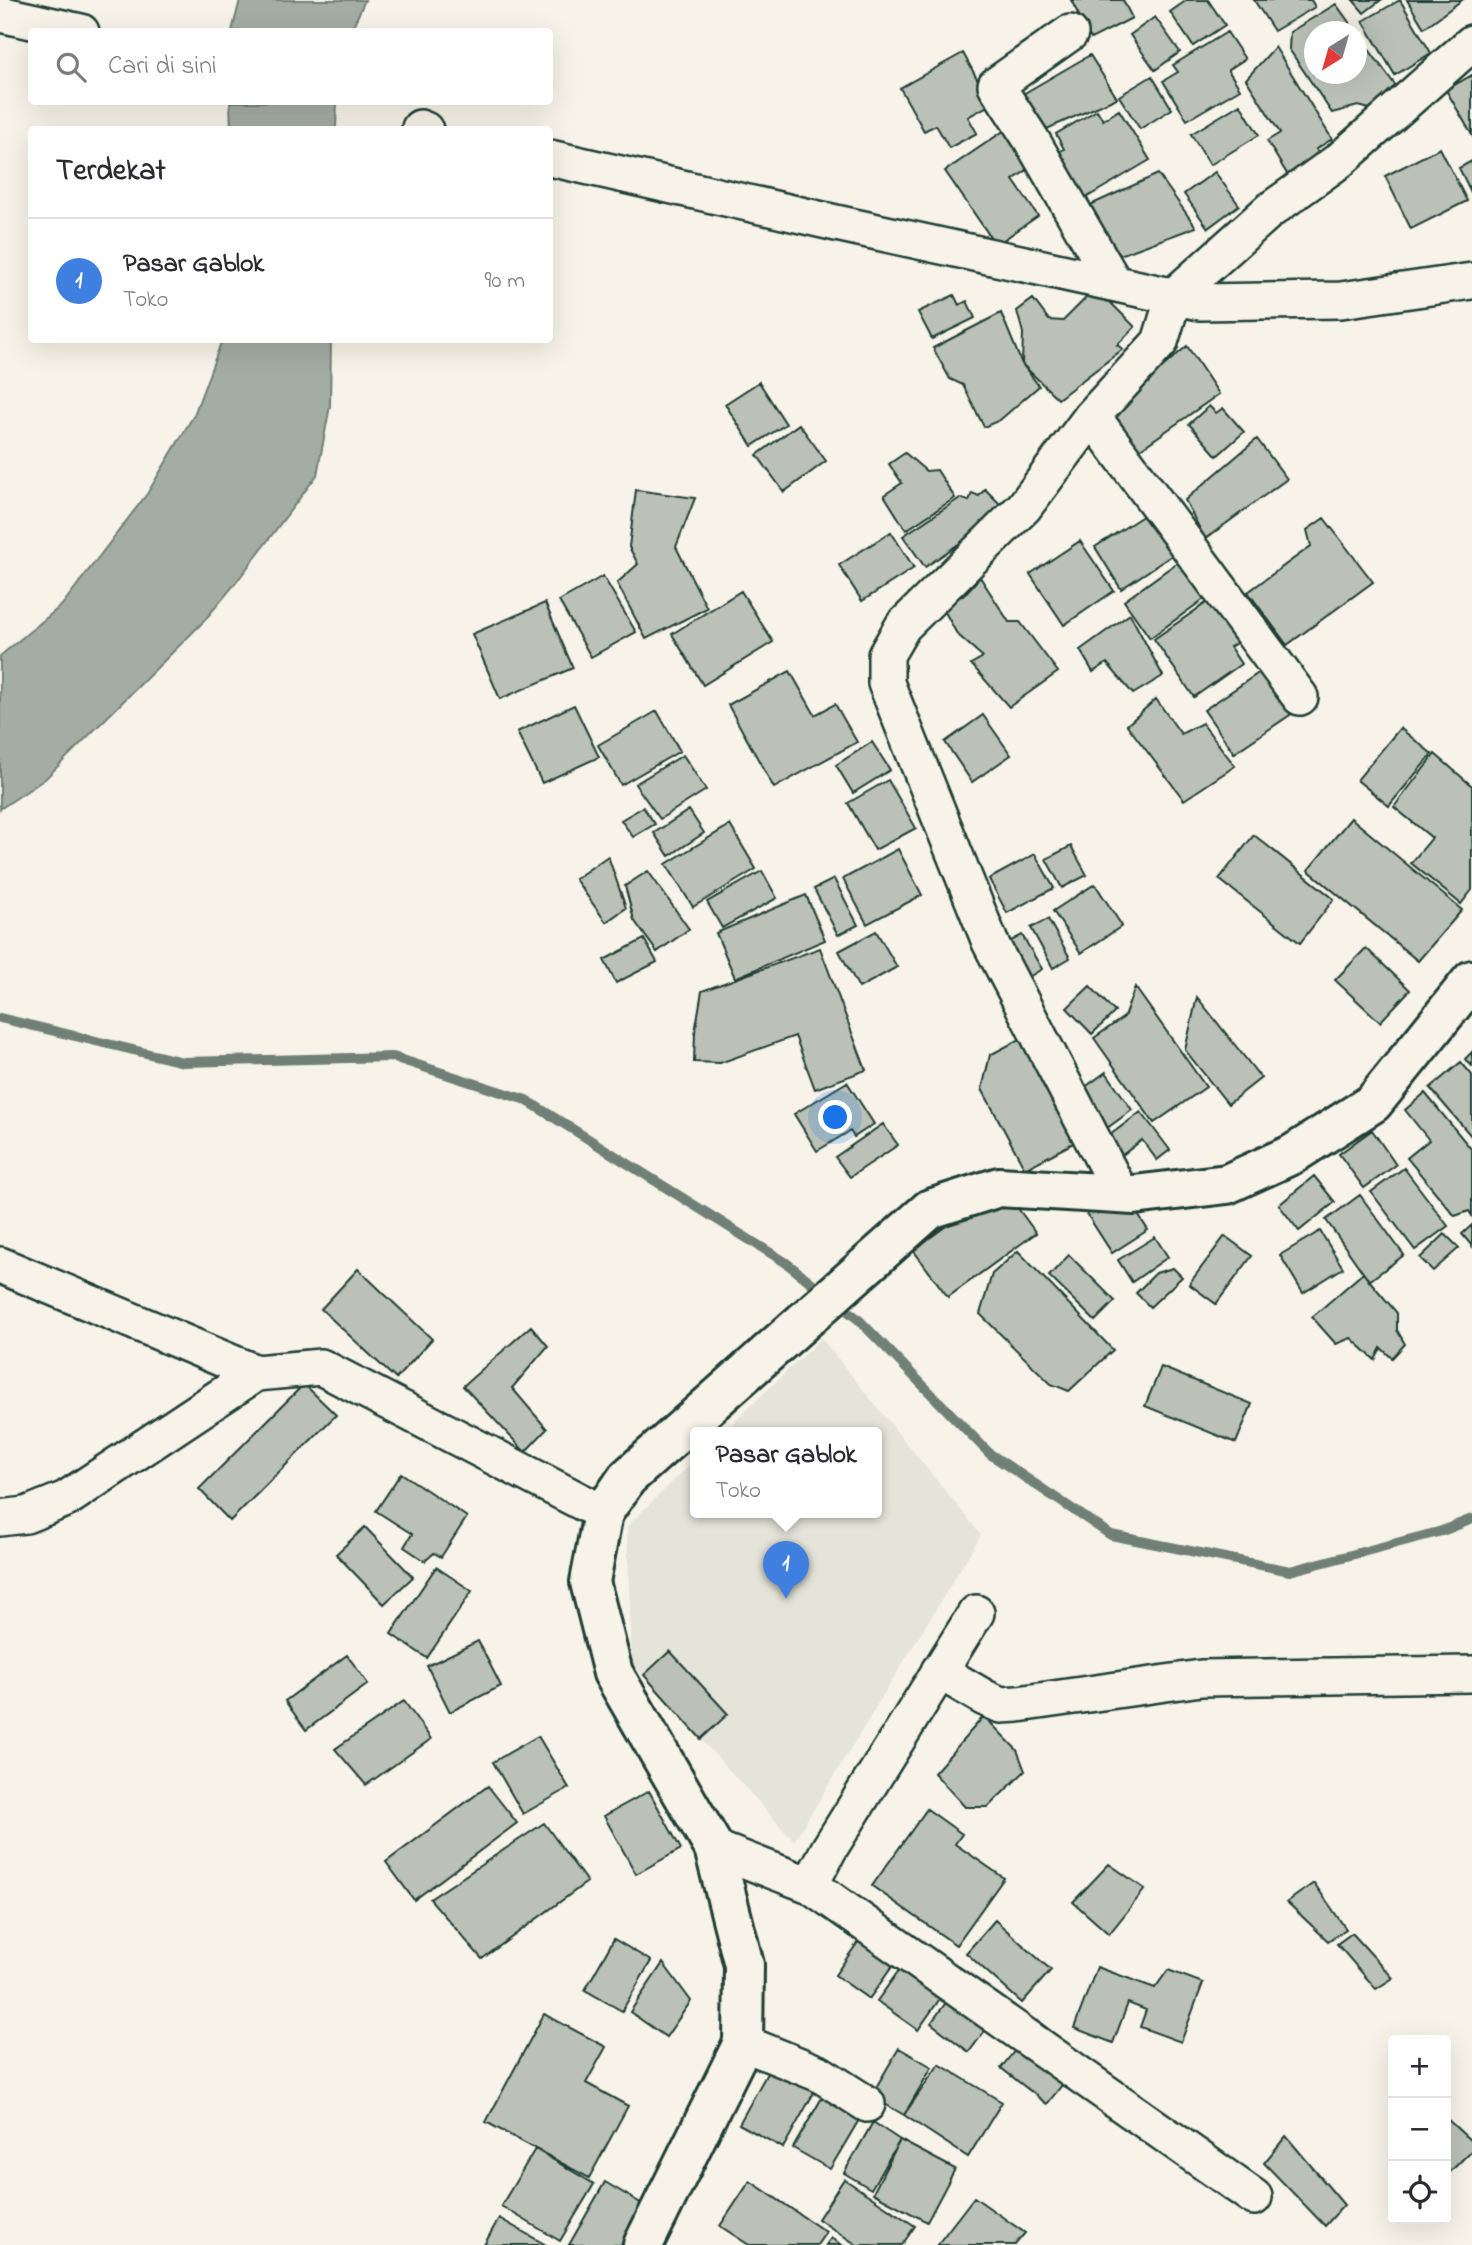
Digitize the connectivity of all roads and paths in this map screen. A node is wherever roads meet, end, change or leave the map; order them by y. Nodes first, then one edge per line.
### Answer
1 (0, 14) edge
2 (63, 28) edge
3 (1070, 33) dead end
4 (1472, 43) edge
5 (553, 159) edge
6 (1472, 281) edge
7 (1114, 283) junction
8 (1174, 296) junction
9 (1092, 416) junction
10 (1300, 697) dead end
11 (1472, 980) edge
12 (1121, 1194) junction
13 (0, 1265) edge
14 (256, 1373) junction
15 (603, 1513) junction
16 (0, 1518) edge
17 (976, 1613) dead end
18 (939, 1671) junction
19 (1472, 1674) edge
20 (714, 1848) junction
21 (810, 1885) junction
22 (743, 2043) junction
23 (867, 2104) dead end
24 (1254, 2197) dead end
25 (643, 2245) edge

1 - 2 street
3 - 7 street
4 - 8 street
5 - 7 street
6 - 8 street
7 - 8 street
8 - 9 street
9 - 10 street
9 - 12 street
11 - 12 main road
12 - 15 main road
13 - 14 street
14 - 15 street
14 - 16 street
15 - 20 main road
17 - 18 street
18 - 19 street
18 - 21 street
20 - 21 street
20 - 22 main road
21 - 24 street
22 - 23 street
22 - 25 main road

